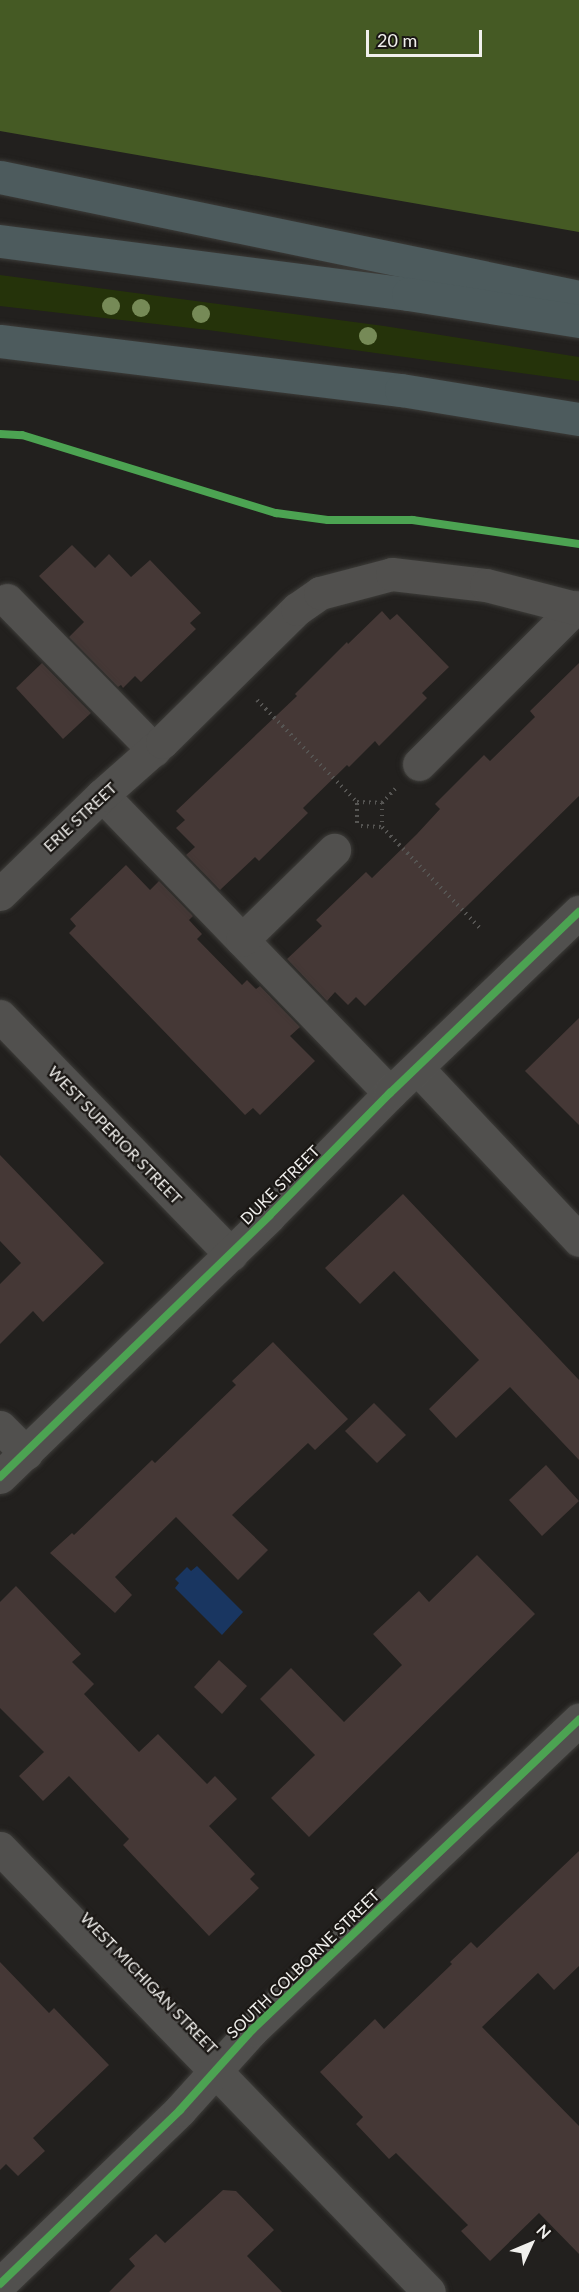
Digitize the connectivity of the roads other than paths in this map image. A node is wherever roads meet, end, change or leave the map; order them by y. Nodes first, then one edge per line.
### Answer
1 (0, 177) edge
2 (0, 241) edge
3 (579, 297) edge
4 (579, 321) edge
5 (0, 341) edge
6 (579, 419) edge
7 (7, 600) dead end
8 (577, 608) edge
9 (158, 746) junction
10 (419, 764) dead end
11 (102, 795) junction
12 (334, 850) dead end
13 (0, 894) edge
14 (579, 912) edge
15 (242, 940) junction
16 (0, 1016) edge
17 (417, 1068) junction
18 (390, 1094) junction
19 (579, 1240) edge
20 (231, 1254) junction
21 (0, 1427) edge
22 (26, 1453) junction
23 (0, 1478) edge
24 (579, 1720) edge
25 (4, 1861) edge
26 (213, 2071) junction
27 (0, 2284) edge
28 (429, 2292) edge

1 - 3 highway
2 - 4 highway
5 - 6 highway
7 - 9 street
8 - 9 street, ERIE STREET
8 - 10 street
9 - 11 street, ERIE STREET
11 - 13 street, ERIE STREET
11 - 15 street
12 - 15 street
14 - 17 street, DUKE STREET
15 - 18 street
16 - 20 street, WEST SUPERIOR STREET
17 - 18 street, DUKE STREET
17 - 19 street
18 - 20 street, DUKE STREET
20 - 22 street, DUKE STREET
21 - 22 street
22 - 23 street, DUKE STREET
24 - 26 street, SOUTH COLBORNE STREET
25 - 26 street, WEST MICHIGAN STREET
26 - 27 street, SOUTH COLBORNE STREET
26 - 28 street, WEST MICHIGAN STREET

